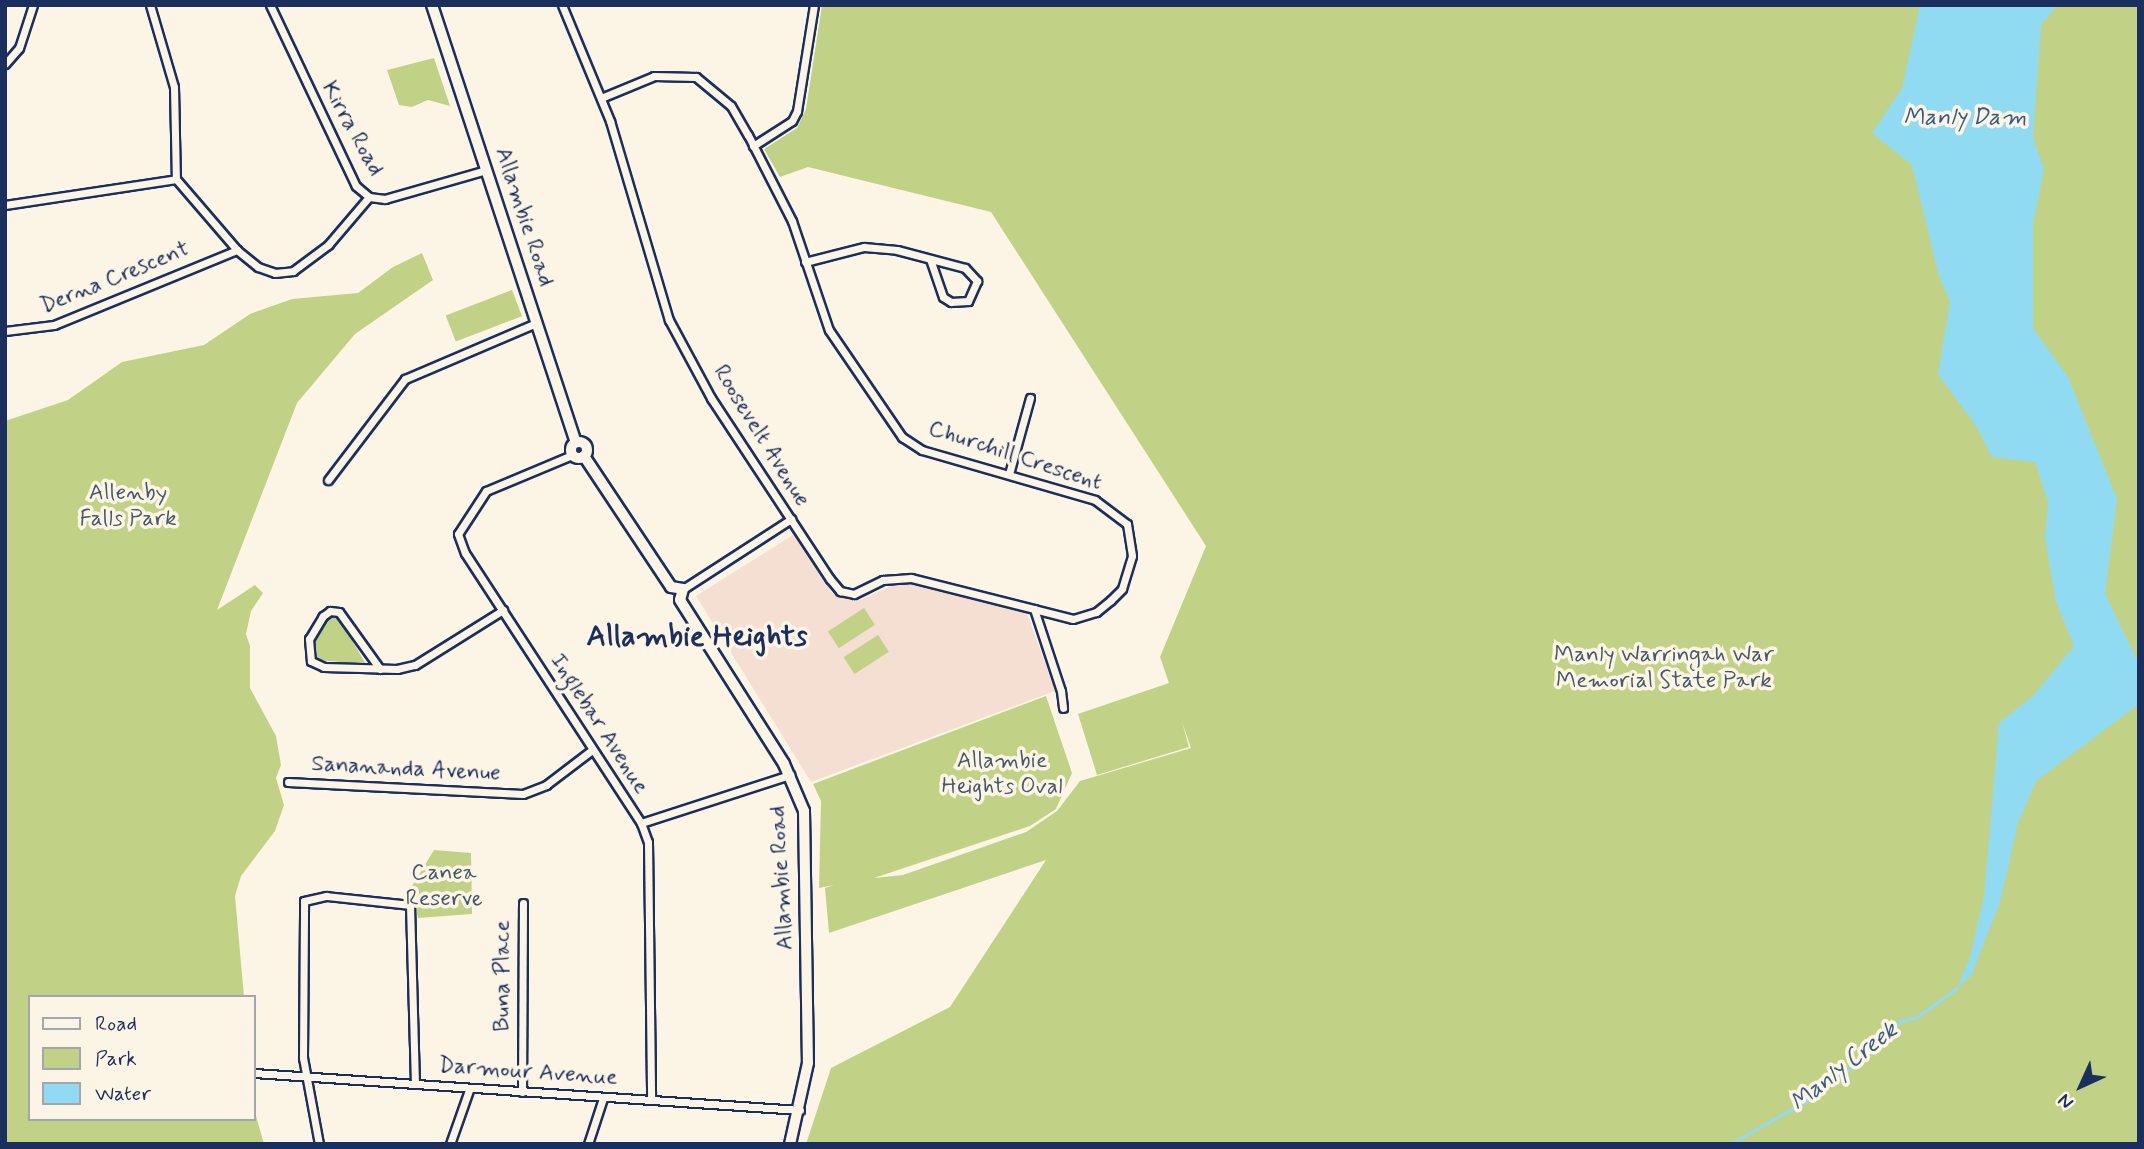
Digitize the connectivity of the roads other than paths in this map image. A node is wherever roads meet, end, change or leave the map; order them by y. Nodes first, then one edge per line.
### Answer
1 (33, 5) edge
2 (150, 5) edge
3 (270, 5) edge
4 (432, 5) edge
5 (562, 5) edge
6 (814, 5) edge
7 (5, 64) edge
8 (601, 98) junction
9 (753, 146) junction
10 (486, 170) junction
11 (176, 179) junction
12 (369, 197) junction
13 (5, 205) edge
14 (237, 250) junction
15 (930, 259) junction
16 (805, 262) junction
17 (536, 323) junction
18 (5, 331) edge
19 (1030, 398) dead end
20 (578, 455) junction
21 (1009, 474) junction
22 (328, 480) dead end
23 (791, 519) junction
24 (681, 595) junction
25 (1034, 609) junction
26 (503, 610) junction
27 (380, 669) junction
28 (1063, 708) dead end
29 (592, 750) junction
30 (790, 775) junction
31 (288, 782) dead end
32 (641, 823) junction
33 (523, 903) dead end
34 (256, 1073) edge
35 (305, 1075) junction
36 (415, 1083) junction
37 (468, 1090) junction
38 (522, 1092) junction
39 (603, 1098) junction
40 (651, 1098) junction
41 (800, 1110) junction
42 (319, 1144) edge
43 (450, 1144) edge
44 (588, 1144) edge
45 (790, 1144) edge

1 - 7 street
2 - 11 street
3 - 12 street, Kirra Road
4 - 10 main road, Allambie Road
5 - 8 street, Roosevelt Avenue
6 - 9 street
8 - 9 street, Churchill Crescent
8 - 23 street, Roosevelt Avenue
9 - 16 street, Churchill Crescent
10 - 12 street, Kirra Road
10 - 17 main road, Allambie Road
11 - 13 street
11 - 14 street
12 - 14 street
14 - 18 street, Derna Crescent
15 - 15 street
15 - 16 street
16 - 21 street, Churchill Crescent
17 - 20 main road, Allambie Road
17 - 22 street
19 - 21 street
20 - 24 main road, Allambie Road
20 - 26 street, Inglebar Avenue
21 - 25 street, Churchill Crescent
23 - 24 street
23 - 25 street, Roosevelt Avenue
24 - 30 main road, Allambie Road
25 - 28 street
26 - 27 street
26 - 29 street, Inglebar Avenue
27 - 27 street
29 - 31 street, Sanananda Avenue
29 - 32 street, Inglebar Avenue
30 - 32 street
30 - 41 main road, Allambie Road
32 - 40 street, Inglebar Avenue
33 - 38 street, Buna Place
34 - 35 street, Darmour Avenue
35 - 36 street, Darmour Avenue
35 - 36 street
35 - 42 street
36 - 37 street, Darmour Avenue
37 - 38 street, Darmour Avenue
37 - 43 street
38 - 39 street, Darmour Avenue
39 - 40 street, Darmour Avenue
39 - 44 street
40 - 41 street, Darmour Avenue
41 - 45 main road, Allambie Road

